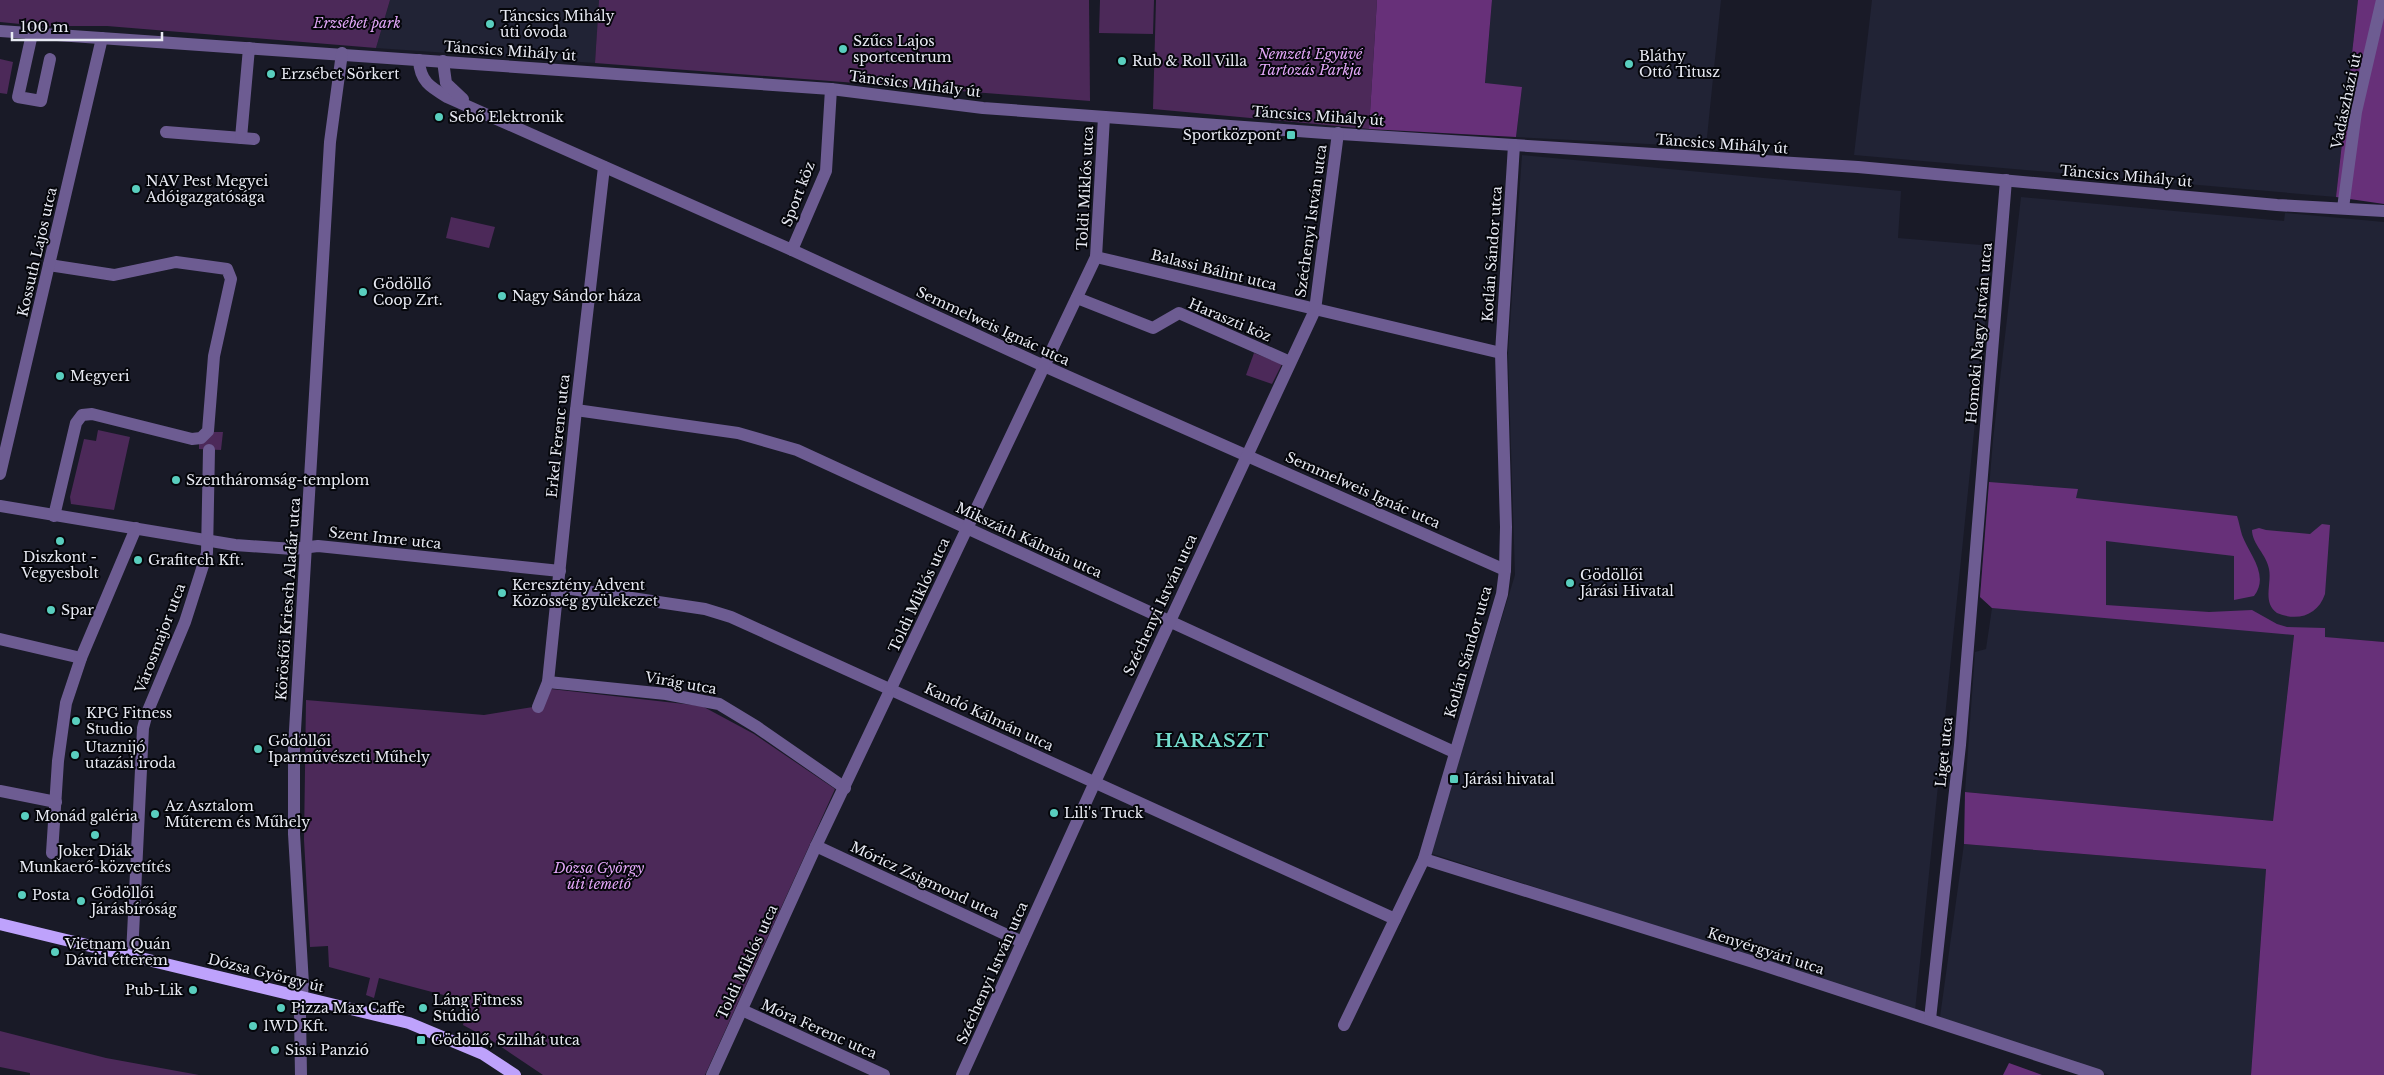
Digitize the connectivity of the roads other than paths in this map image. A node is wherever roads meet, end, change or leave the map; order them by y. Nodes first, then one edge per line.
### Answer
1 (2382, 0) edge
2 (0, 31) edge
3 (32, 34) junction
4 (102, 38) junction
5 (249, 48) junction
6 (342, 53) junction
7 (50, 59) dead end
8 (419, 60) junction
9 (443, 61) junction
10 (831, 88) junction
11 (470, 106) junction
12 (1104, 117) junction
13 (166, 132) dead end
14 (1338, 134) junction
15 (241, 138) junction
16 (254, 139) dead end
17 (1514, 145) junction
18 (604, 167) junction
19 (2006, 180) junction
20 (2343, 208) junction
21 (2384, 211) edge
22 (792, 250) junction
23 (1096, 257) junction
24 (49, 265) junction
25 (1077, 298) junction
26 (1314, 310) junction
27 (1501, 353) junction
28 (1290, 362) junction
29 (1044, 366) junction
30 (576, 410) junction
31 (209, 450) dead end
32 (1246, 455) junction
33 (0, 474) edge
34 (1981, 488) joint
35 (0, 506) edge
36 (54, 516) junction
37 (136, 528) junction
38 (966, 528) junction
39 (208, 541) junction
40 (306, 547) junction
41 (1506, 570) junction
42 (560, 571) junction
43 (558, 586) junction
44 (1169, 622) junction
45 (0, 639) edge
46 (81, 658) junction
47 (548, 682) junction
48 (892, 689) junction
49 (538, 707) dead end
50 (1454, 752) junction
51 (1095, 782) junction
52 (845, 788) junction
53 (0, 791) edge
54 (56, 802) junction
55 (816, 846) junction
56 (52, 853) dead end
57 (1424, 859) junction
58 (1394, 919) junction
59 (0, 924) edge
60 (1022, 942) junction
61 (132, 955) junction
62 (301, 997) junction
63 (742, 1010) junction
64 (1930, 1019) junction
65 (1344, 1025) dead end
66 (301, 1075) edge
67 (515, 1075) edge
68 (712, 1075) edge
69 (884, 1075) edge
70 (962, 1075) edge
71 (2098, 1075) edge

1 - 20 street, Vadászházi út
2 - 3 street, Táncsics Mihály út
3 - 4 street, Táncsics Mihály út
3 - 7 street
4 - 5 street, Táncsics Mihály út
4 - 24 street, Kossuth Lajos utca
5 - 6 street, Táncsics Mihály út
5 - 15 street
6 - 8 street, Táncsics Mihály út
6 - 40 street, Körösfői Kriesch Aladár utca
8 - 9 street, Táncsics Mihály út
8 - 11 street, Semmelweis Ignác utca
9 - 10 street, Táncsics Mihály út
9 - 11 street, Semmelweis Ignác utca
10 - 12 street, Táncsics Mihály út
10 - 22 street, Sport köz
11 - 18 street, Semmelweis Ignác utca
12 - 14 street, Táncsics Mihály út
12 - 23 street, Toldi Miklós utca
13 - 15 street
14 - 17 street, Táncsics Mihály út
14 - 26 street, Széchenyi István utca
15 - 16 street
17 - 19 street, Táncsics Mihály út
17 - 27 street, Kotlán Sándor utca
18 - 22 street, Semmelweis Ignác utca
18 - 30 street, Erkel Ferenc utca
19 - 20 street, Táncsics Mihály út
19 - 34 street, Homoki Nagy István utca
20 - 21 street, Táncsics Mihály út
22 - 29 street, Semmelweis Ignác utca
23 - 25 street, Toldi Miklós utca
23 - 26 street, Balassi Bálint utca
24 - 33 street, Kossuth Lajos utca
24 - 36 street
25 - 28 street, Haraszti köz
25 - 29 street, Toldi Miklós utca
26 - 27 street, Balassi Bálint utca
26 - 28 street, Széchenyi István utca
27 - 41 street, Kotlán Sándor utca
28 - 32 street, Széchenyi István utca
29 - 32 street, Semmelweis Ignác utca
29 - 38 street, Toldi Miklós utca
30 - 38 street, Mikszáth Kálmán utca
30 - 42 street, Erkel Ferenc utca
31 - 39 street
32 - 41 street, Semmelweis Ignác utca
32 - 44 street, Széchenyi István utca
34 - 64 street, Liget utca
35 - 36 street, Szent Imre utca
36 - 37 street, Szent Imre utca
37 - 39 street, Szent Imre utca
37 - 46 street
38 - 44 street, Mikszáth Kálmán utca
38 - 48 street, Toldi Miklós utca
39 - 40 street, Szent Imre utca
39 - 61 street, Városmajor utca
40 - 42 street, Szent Imre utca
40 - 62 street, Körösfői Kriesch Aladár utca
41 - 50 street, Kotlán Sándor utca
42 - 43 street, Erkel Ferenc utca
43 - 47 street, Erkel Ferenc utca
43 - 48 street, Kandó Kálmán utca
44 - 50 street, Mikszáth Kálmán utca
44 - 51 street, Széchenyi István utca
45 - 46 street
46 - 54 street
47 - 49 street, Erkel Ferenc utca
47 - 52 street, Virág utca
48 - 51 street, Kandó Kálmán utca
48 - 52 street, Toldi Miklós utca
50 - 57 street, Kotlán Sándor utca
51 - 58 street, Kandó Kálmán utca
51 - 60 street, Széchenyi István utca
52 - 55 street, Toldi Miklós utca
53 - 54 street
54 - 56 street
55 - 60 street, Móricz Zsigmond utca
55 - 63 street, Toldi Miklós utca
57 - 58 street, Kotlán Sándor utca
57 - 64 street, Kenyérgyári utca
58 - 65 street, Kotlán Sándor utca
59 - 61 main road, Dózsa György út
60 - 70 street, Széchenyi István utca
61 - 62 main road, Dózsa György út
62 - 66 street, Körösfői Kriesch Aladár utca
62 - 67 main road, Dózsa György út
63 - 68 street, Toldi Miklós utca
63 - 69 street, Móra Ferenc utca
64 - 71 street, Kenyérgyári utca

